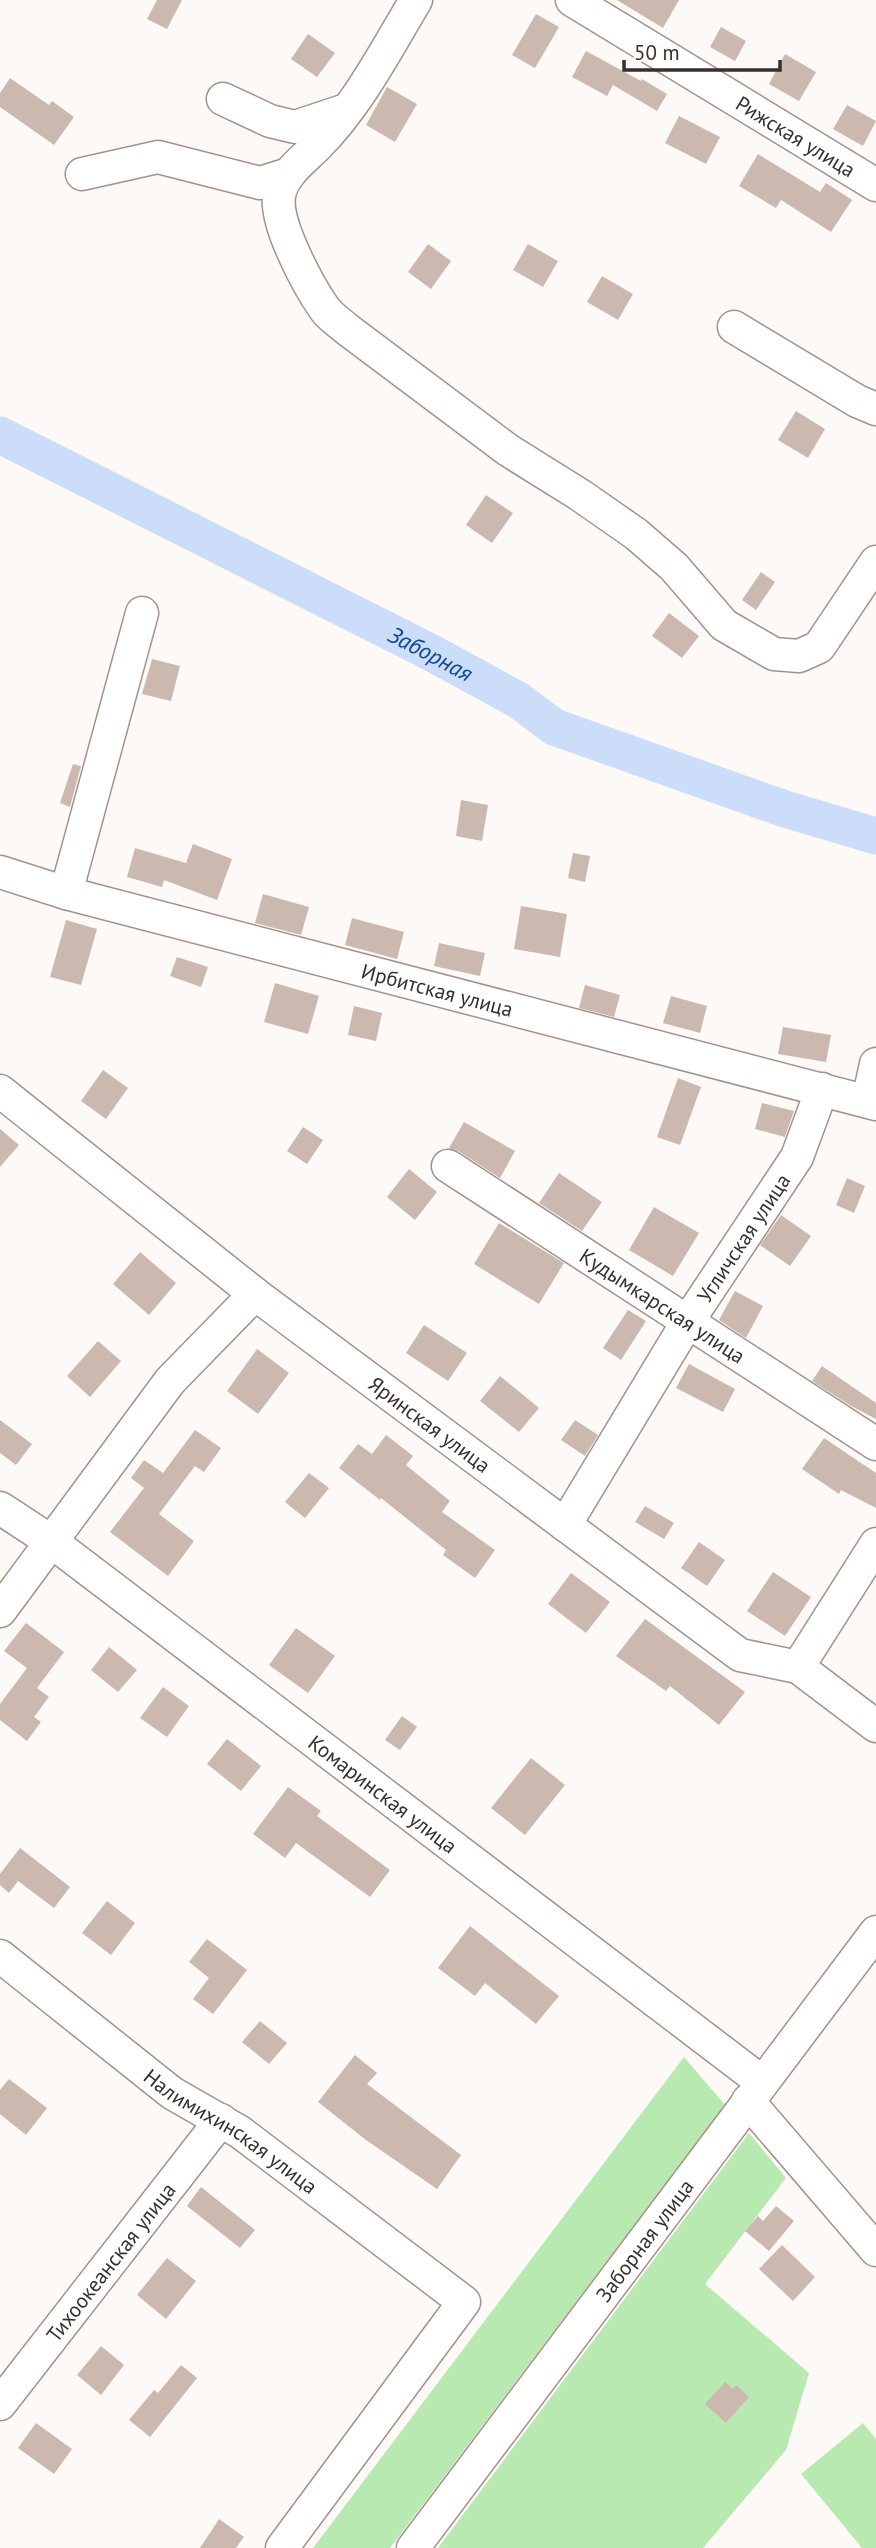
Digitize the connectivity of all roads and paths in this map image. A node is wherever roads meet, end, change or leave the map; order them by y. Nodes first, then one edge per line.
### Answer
1 (415, 0) edge
2 (572, 0) edge
3 (223, 99) dead end
4 (346, 110) junction
5 (82, 174) dead end
6 (289, 174) junction
7 (876, 185) edge
8 (734, 327) dead end
9 (876, 409) edge
10 (876, 562) edge
11 (142, 613) dead end
12 (0, 872) edge
13 (66, 893) junction
14 (876, 1064) edge
15 (822, 1089) junction
16 (0, 1091) edge
17 (872, 1102) edge
18 (448, 1166) dead end
19 (254, 1294) junction
20 (688, 1321) junction
21 (876, 1444) edge
22 (0, 1508) edge
23 (565, 1525) junction
24 (52, 1542) junction
25 (876, 1544) edge
26 (0, 1611) edge
27 (798, 1667) junction
28 (876, 1726) edge
29 (876, 1932) edge
30 (0, 1956) edge
31 (755, 2091) junction
32 (221, 2120) junction
33 (876, 2250) edge
34 (0, 2403) edge
35 (282, 2548) edge
36 (413, 2548) edge

1 - 4 street
2 - 7 street, Рижская улица
3 - 4 street
4 - 6 street
5 - 6 street
6 - 10 street
8 - 9 street
11 - 13 street
12 - 13 street, Ирбитская улица
13 - 15 street, Ирбитская улица
14 - 17 street
15 - 17 street, Ирбитская улица
15 - 20 street, Угличская улица
16 - 19 street, Яринская улица
18 - 20 street, Кудымкарская улица
19 - 23 street, Яринская улица
19 - 24 street
20 - 21 street, Кудымкарская улица
20 - 23 street, Угличская улица
22 - 24 street, Комаринская улица
23 - 27 street, Яринская улица
24 - 26 street
24 - 31 street, Комаринская улица
25 - 27 street
27 - 28 street, Яринская улица
29 - 31 street, Заборная улица
30 - 32 street, Налимихинская улица
31 - 33 street, Комаринская улица
31 - 36 street, Заборная улица
32 - 34 street, Тихоокеанская улица
32 - 35 street, Налимихинская улица

